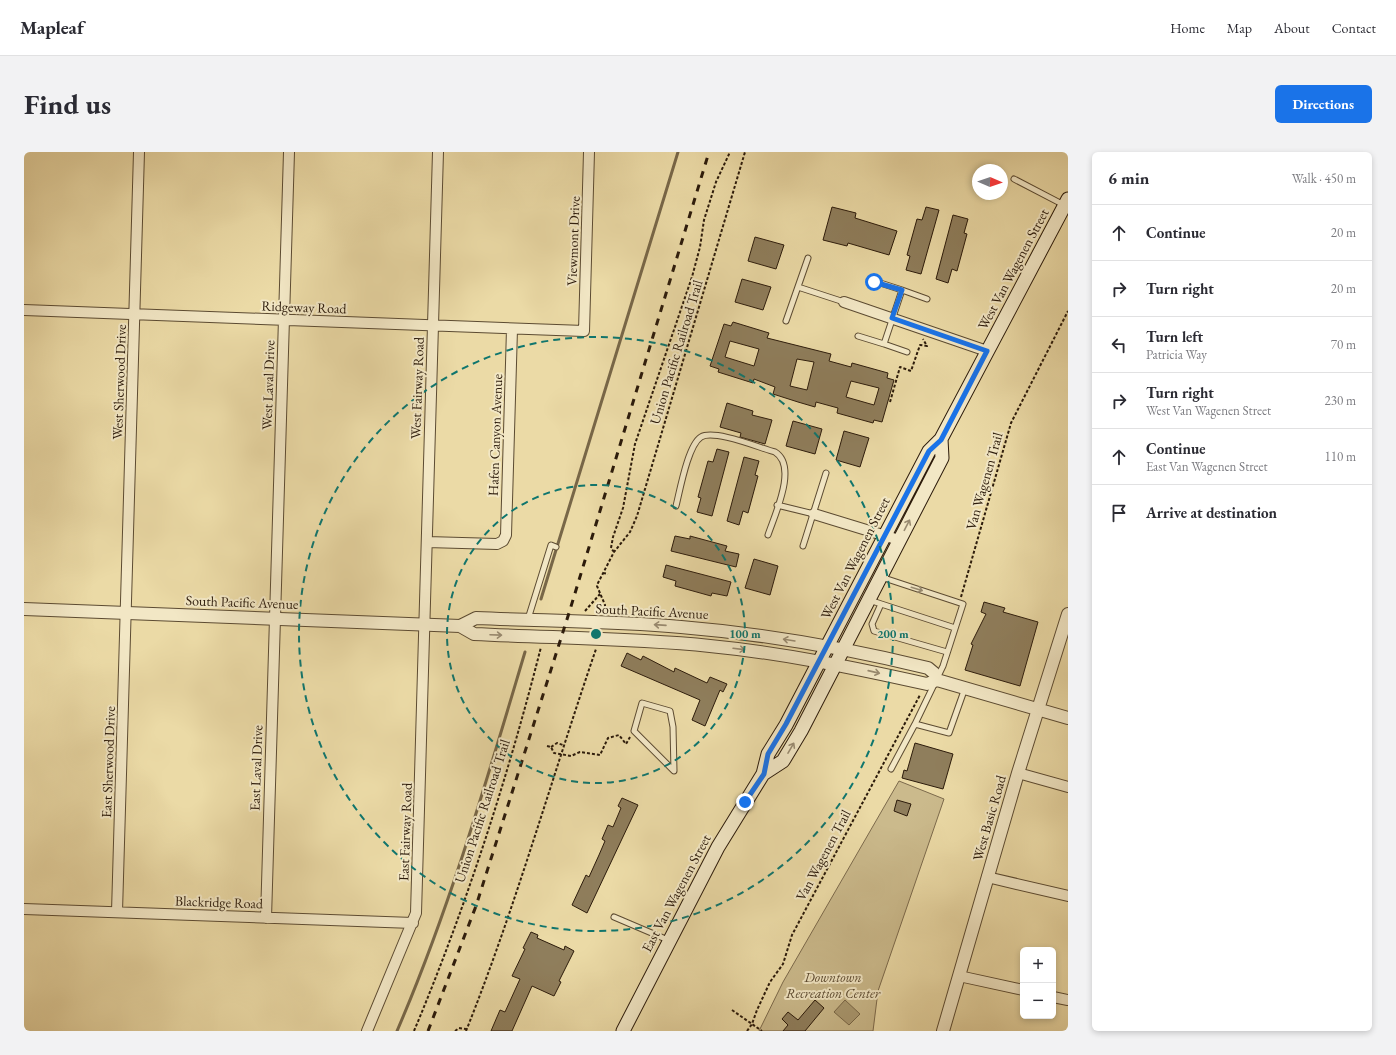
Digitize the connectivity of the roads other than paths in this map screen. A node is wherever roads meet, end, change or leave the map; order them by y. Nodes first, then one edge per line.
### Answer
1 (140, 152) edge
2 (289, 152) edge
3 (438, 152) edge
4 (589, 152) edge
5 (1014, 178) dead end
6 (1066, 202) edge
7 (808, 258) dead end
8 (874, 282) dead end
9 (798, 287) junction
10 (902, 290) junction
11 (927, 299) dead end
12 (844, 302) joint
13 (24, 310) edge
14 (135, 315) junction
15 (892, 318) junction
16 (284, 320) junction
17 (786, 321) dead end
18 (433, 326) junction
19 (512, 329) junction
20 (584, 331) joint
21 (858, 336) dead end
22 (884, 344) junction
23 (987, 351) junction
24 (907, 352) dead end
25 (941, 440) junction
26 (826, 473) dead end
27 (778, 505) junction
28 (676, 506) dead end
29 (814, 514) junction
30 (768, 535) dead end
31 (885, 536) junction
32 (899, 540) junction
33 (427, 542) junction
34 (803, 546) dead end
35 (556, 547) dead end
36 (880, 577) junction
37 (868, 600) junction
38 (881, 604) junction
39 (24, 609) edge
40 (126, 613) junction
41 (1068, 614) edge
42 (275, 619) junction
43 (528, 620) junction
44 (425, 624) junction
45 (460, 626) junction
46 (955, 628) junction
47 (947, 652) junction
48 (824, 653) junction
49 (840, 656) junction
50 (937, 680) junction
51 (965, 688) junction
52 (1038, 710) junction
53 (1068, 718) edge
54 (915, 724) junction
55 (634, 731) joint
56 (891, 768) dead end
57 (1018, 773) junction
58 (764, 774) junction
59 (1068, 787) edge
60 (987, 877) junction
61 (1068, 896) edge
62 (24, 909) edge
63 (117, 912) junction
64 (614, 917) dead end
65 (266, 918) junction
66 (413, 923) junction
67 (669, 941) junction
68 (959, 976) junction
69 (1020, 989) edge
70 (1056, 998) edge
71 (1068, 1000) edge
72 (367, 1031) edge
73 (623, 1031) edge
74 (943, 1031) edge

1 - 14 street, West Sherwood Drive
2 - 16 street, West Laval Drive
3 - 18 street, West Fairway Road
4 - 20 street, Viewmont Drive
5 - 6 lane
6 - 23 main road, West Van Wagenen Street
7 - 9 lane
8 - 10 lane
9 - 12 lane
9 - 17 lane
10 - 11 lane
10 - 15 lane
12 - 15 street
13 - 14 street, Ridgeway Road
14 - 16 street, Ridgeway Road
14 - 40 street, West Sherwood Drive
15 - 22 lane
15 - 23 street
16 - 18 street, Ridgeway Road
16 - 42 street, West Laval Drive
18 - 19 street, Ridgeway Road
18 - 33 street, West Fairway Road
19 - 20 street, Ridgeway Road
19 - 33 street, Hafen Canyon Avenue
21 - 22 lane
22 - 24 lane
23 - 25 main road, West Van Wagenen Street
25 - 31 main road, West Van Wagenen Street
32 -> 25 main road, West Van Wagenen Street
26 - 29 lane
27 - 28 lane
27 - 29 lane
27 - 30 lane
29 - 31 street
29 - 34 lane
31 - 32 street
31 - 48 main road, West Van Wagenen Street
32 - 36 main road, West Van Wagenen Street
33 - 44 street, West Fairway Road
35 - 43 lane
36 - 37 main road, West Van Wagenen Street
36 -> 46 lane
37 - 38 lane
37 - 49 main road, West Van Wagenen Street
38 - 46 lane
38 - 47 lane
39 - 40 street, South Pacific Avenue
40 - 42 street, South Pacific Avenue
40 - 63 street, East Sherwood Drive
41 - 52 street, West Basic Road
42 - 44 street, South Pacific Avenue
42 - 65 street, East Laval Drive
43 - 45 street, South Pacific Avenue
48 -> 43 street, South Pacific Avenue
44 - 45 street, South Pacific Avenue
44 - 66 street, East Fairway Road
45 -> 48 street, South Pacific Avenue
46 - 47 lane
47 - 50 lane
48 - 49 street, South Pacific Avenue
48 - 49 street, South Pacific Avenue
48 - 58 main road, East Van Wagenen Street
49 -> 50 street
49 - 50 street
58 -> 49 main road, East Van Wagenen Street
50 - 51 street
50 - 54 lane
51 - 52 street
51 - 54 lane
52 - 53 street
52 - 57 street, West Basic Road
54 - 56 lane
55 - 55 lane
57 - 59 street
57 - 60 street, West Basic Road
58 - 67 main road, East Van Wagenen Street
60 - 61 street
60 - 68 street, West Basic Road
62 - 63 street, Blackridge Road
63 - 65 street, Blackridge Road
64 - 67 lane
65 - 66 street, Blackridge Road
66 - 72 street, East Fairway Road
67 - 73 main road, East Van Wagenen Street
68 - 69 street
68 - 74 street, West Basic Road
70 - 71 street

